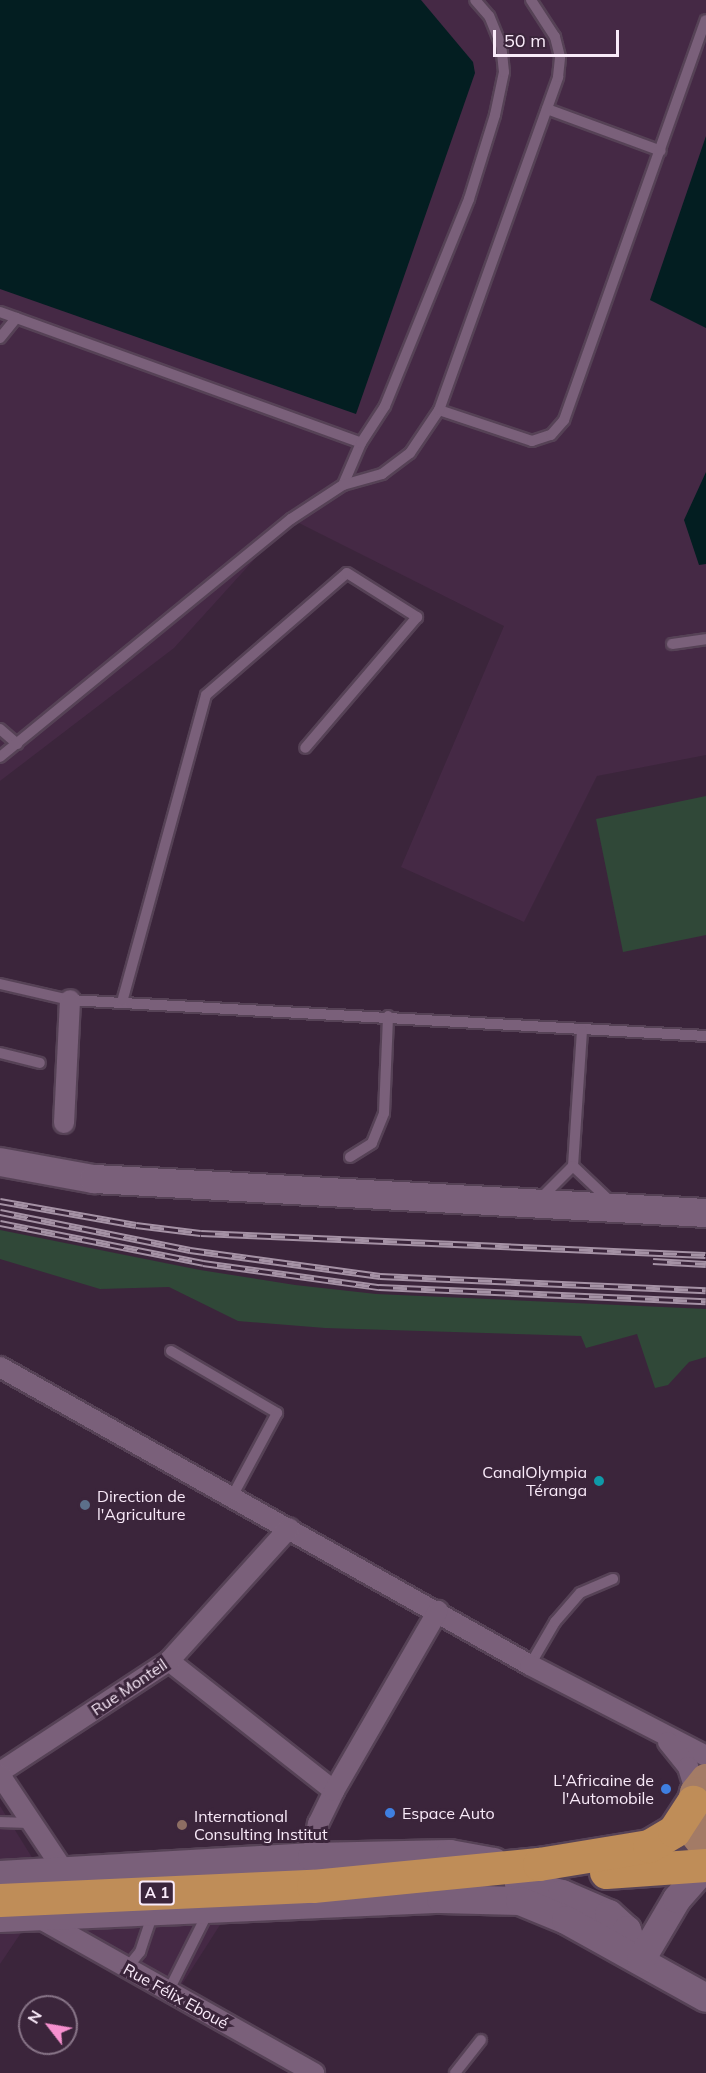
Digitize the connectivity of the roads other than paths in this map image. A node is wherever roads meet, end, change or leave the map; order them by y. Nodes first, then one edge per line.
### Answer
1 (475, 0) edge
2 (531, 0) edge
3 (706, 20) edge
4 (547, 109) junction
5 (661, 151) junction
6 (0, 312) edge
7 (16, 318) junction
8 (0, 338) edge
9 (439, 410) junction
10 (361, 443) junction
11 (343, 485) junction
12 (706, 639) edge
13 (672, 644) dead end
14 (0, 729) edge
15 (17, 744) junction
16 (306, 748) dead end
17 (0, 757) edge
18 (0, 984) edge
19 (70, 1000) junction
20 (122, 1002) junction
21 (388, 1017) junction
22 (582, 1030) junction
23 (706, 1036) edge
24 (0, 1053) edge
25 (40, 1063) dead end
26 (64, 1123) dead end
27 (350, 1157) dead end
28 (0, 1162) edge
29 (573, 1166) junction
30 (535, 1204) junction
31 (618, 1208) junction
32 (706, 1213) edge
33 (171, 1351) dead end
34 (0, 1367) edge
35 (232, 1497) junction
36 (289, 1528) junction
37 (614, 1579) dead end
38 (438, 1611) junction
39 (169, 1661) junction
40 (530, 1665) junction
41 (664, 1737) junction
42 (706, 1756) edge
43 (0, 1774) edge
44 (334, 1791) junction
45 (698, 1792) edge
46 (0, 1822) edge
47 (32, 1823) junction
48 (706, 1847) edge
49 (312, 1857) junction
50 (526, 1865) junction
51 (706, 1865) edge
52 (64, 1871) junction
53 (444, 1874) junction
54 (0, 1875) edge
55 (0, 1900) edge
56 (208, 1911) junction
57 (153, 1913) junction
58 (0, 1918) edge
59 (39, 1918) junction
60 (638, 1958) junction
61 (127, 1968) junction
62 (168, 1992) junction
63 (706, 1998) edge
64 (481, 2040) dead end
65 (303, 2070) edge
66 (455, 2073) edge

1 - 10 lane
2 - 4 lane
3 - 5 lane
4 - 5 lane
4 - 9 lane
5 - 9 lane
6 - 7 lane
7 - 8 lane
7 - 10 lane
9 - 11 lane
10 - 11 lane
11 - 15 lane
12 - 13 lane
14 - 15 lane
15 - 17 lane
16 - 20 lane
18 - 19 lane
19 - 20 lane
19 - 26 street
20 - 21 lane
21 - 22 lane
21 - 27 lane
22 - 23 lane
22 - 29 lane
24 - 25 lane
28 - 30 street
29 - 30 lane
29 - 31 lane
30 - 31 street
31 - 32 street
33 - 35 lane
34 - 35 street
35 - 36 street
36 - 38 street
36 - 39 street, Rue Monteil
37 - 40 lane
38 - 40 street
38 - 44 street
39 - 43 street, Rue Monteil
39 - 44 street
40 - 41 street
41 - 42 street
41 - 45 street
43 - 47 street
44 - 49 street
45 - 48 main road
45 - 50 highway, A 1
46 - 47 lane
47 - 52 street
49 - 50 street
49 - 52 street
50 - 51 highway, A 1
50 - 53 highway, A 1
51 - 60 street
52 - 54 street
53 - 55 highway, A 1
53 - 60 street
56 - 57 street
56 - 60 street
56 - 62 lane
57 - 59 street
57 - 61 lane
58 - 59 street
59 - 61 street, Rue Félix Eboué
60 - 63 street
61 - 62 street, Rue Félix Eboué
62 - 65 street, Rue Félix Eboué
64 - 66 lane

